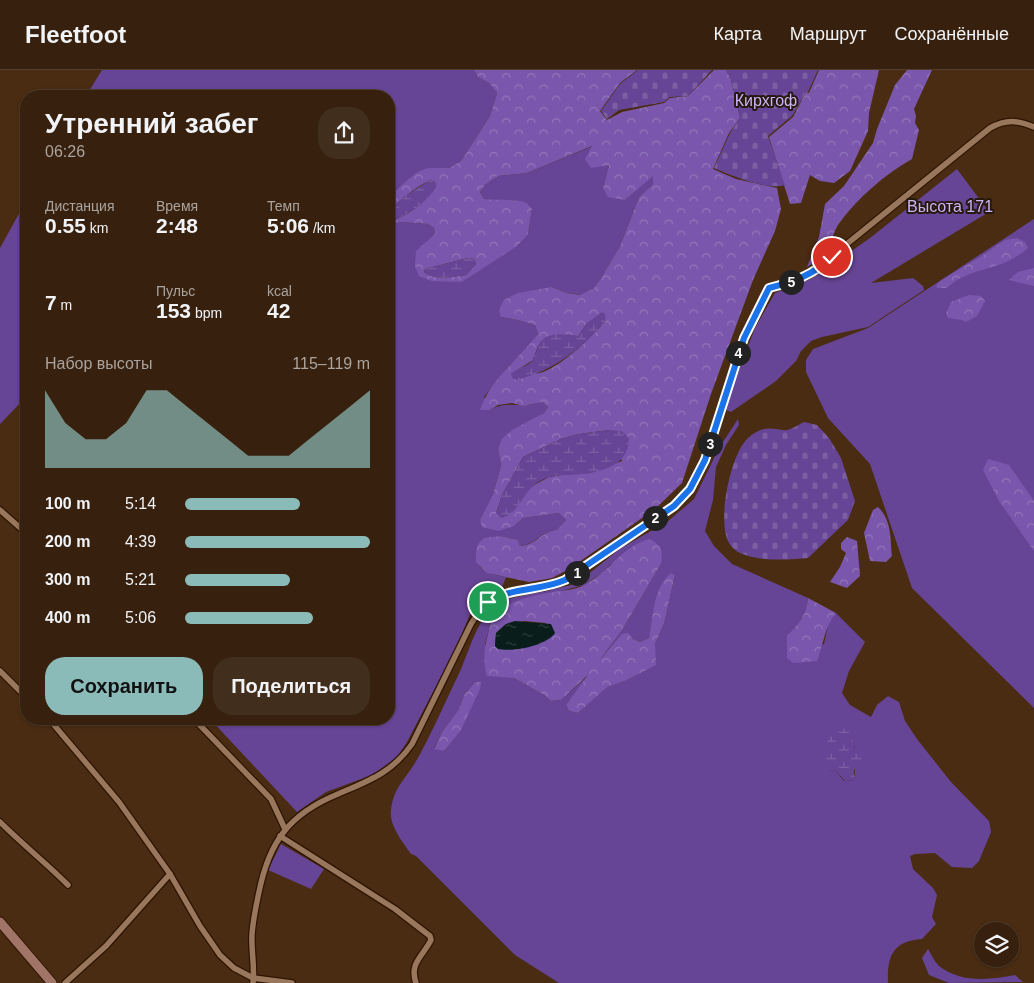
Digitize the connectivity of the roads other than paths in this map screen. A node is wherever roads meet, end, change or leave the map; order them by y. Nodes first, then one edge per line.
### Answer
1 (1034, 128) edge
2 (0, 510) edge
3 (20, 528) edge
4 (0, 672) edge
5 (20, 691) edge
6 (54, 725) edge
7 (200, 725) edge
8 (0, 822) edge
9 (285, 829) junction
10 (280, 836) junction
11 (170, 874) junction
12 (68, 885) dead end
13 (0, 922) edge
14 (253, 980) edge
15 (52, 983) edge
16 (65, 983) edge
17 (292, 983) edge
18 (416, 983) edge

1 - 9 street
2 - 3 street
4 - 5 street
6 - 11 street
7 - 9 street
8 - 12 street
9 - 10 street
10 - 14 street
10 - 18 street
11 - 14 street
11 - 16 street
13 - 15 street
14 - 17 street

